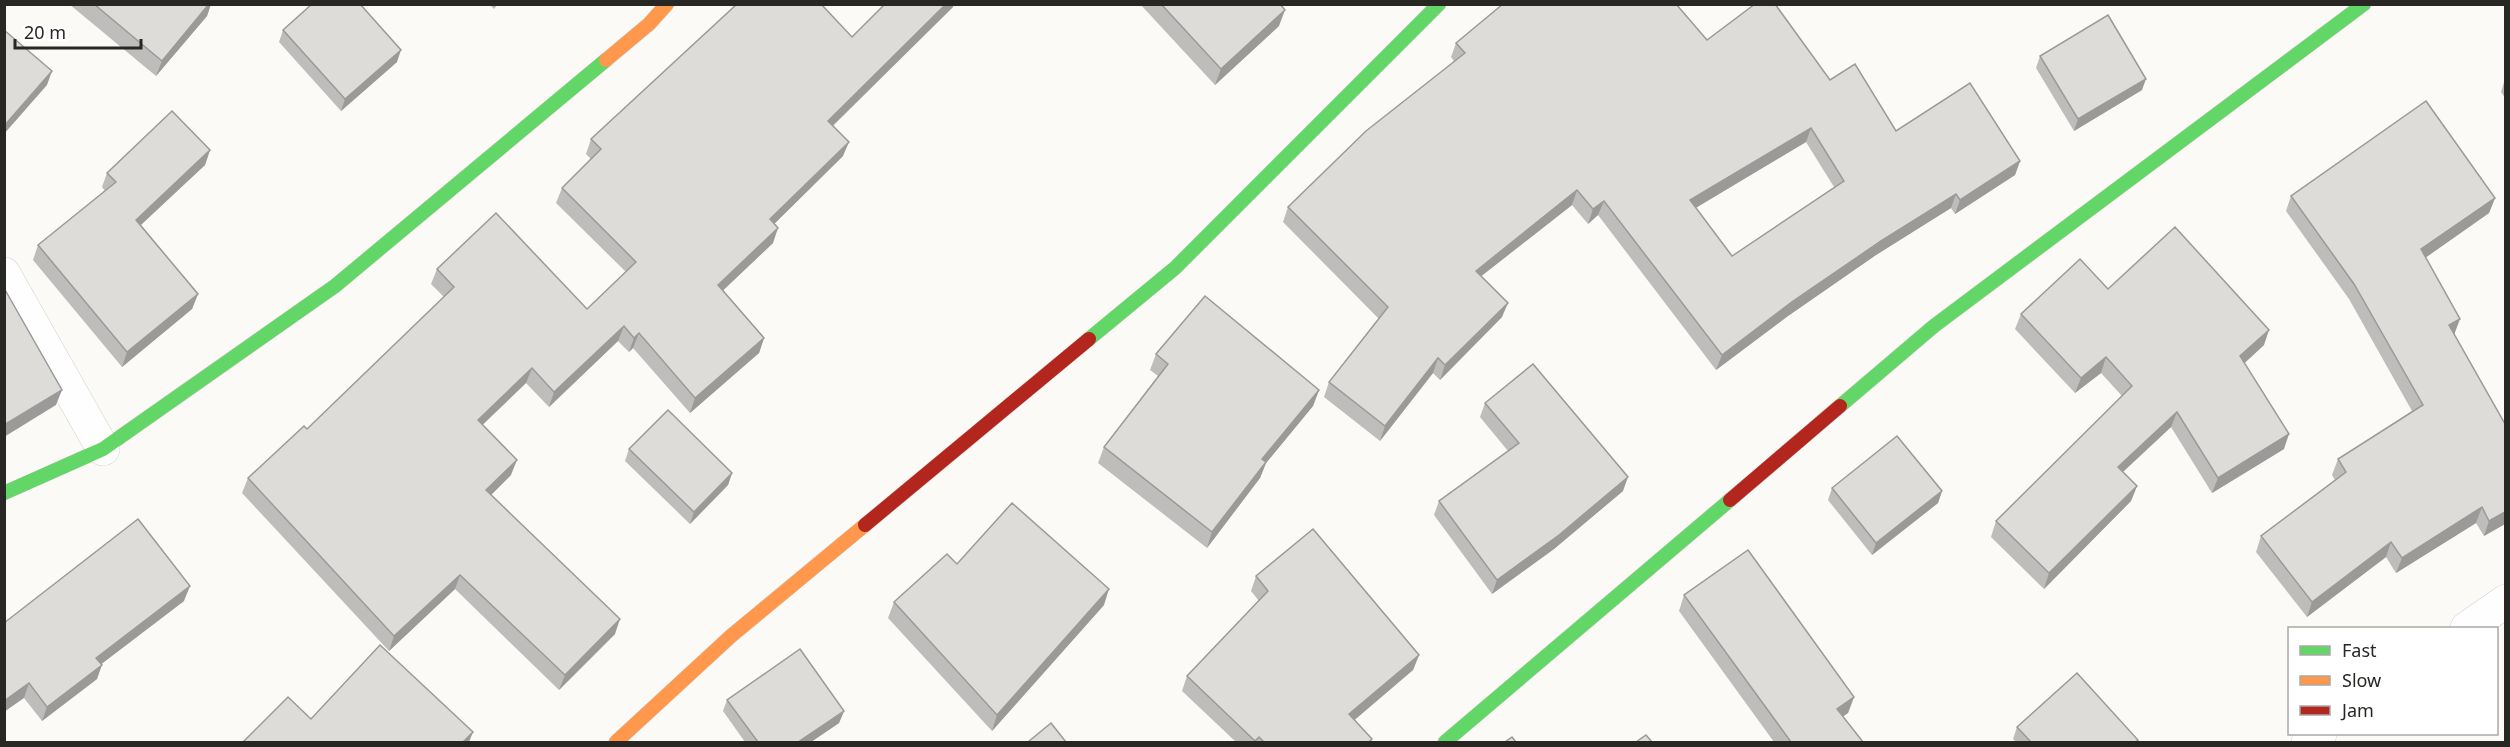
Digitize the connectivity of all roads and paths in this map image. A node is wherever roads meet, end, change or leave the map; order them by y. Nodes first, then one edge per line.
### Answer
1 (667, 4) edge
2 (1439, 4) edge
3 (2364, 4) edge
4 (4, 274) edge
5 (103, 449) junction
6 (4, 493) edge
7 (2505, 601) edge
8 (2468, 627) edge
9 (616, 742) edge
10 (1444, 742) edge

1 - 5 street
2 - 9 street
3 - 10 street
4 - 5 street
5 - 6 street
7 - 8 street

